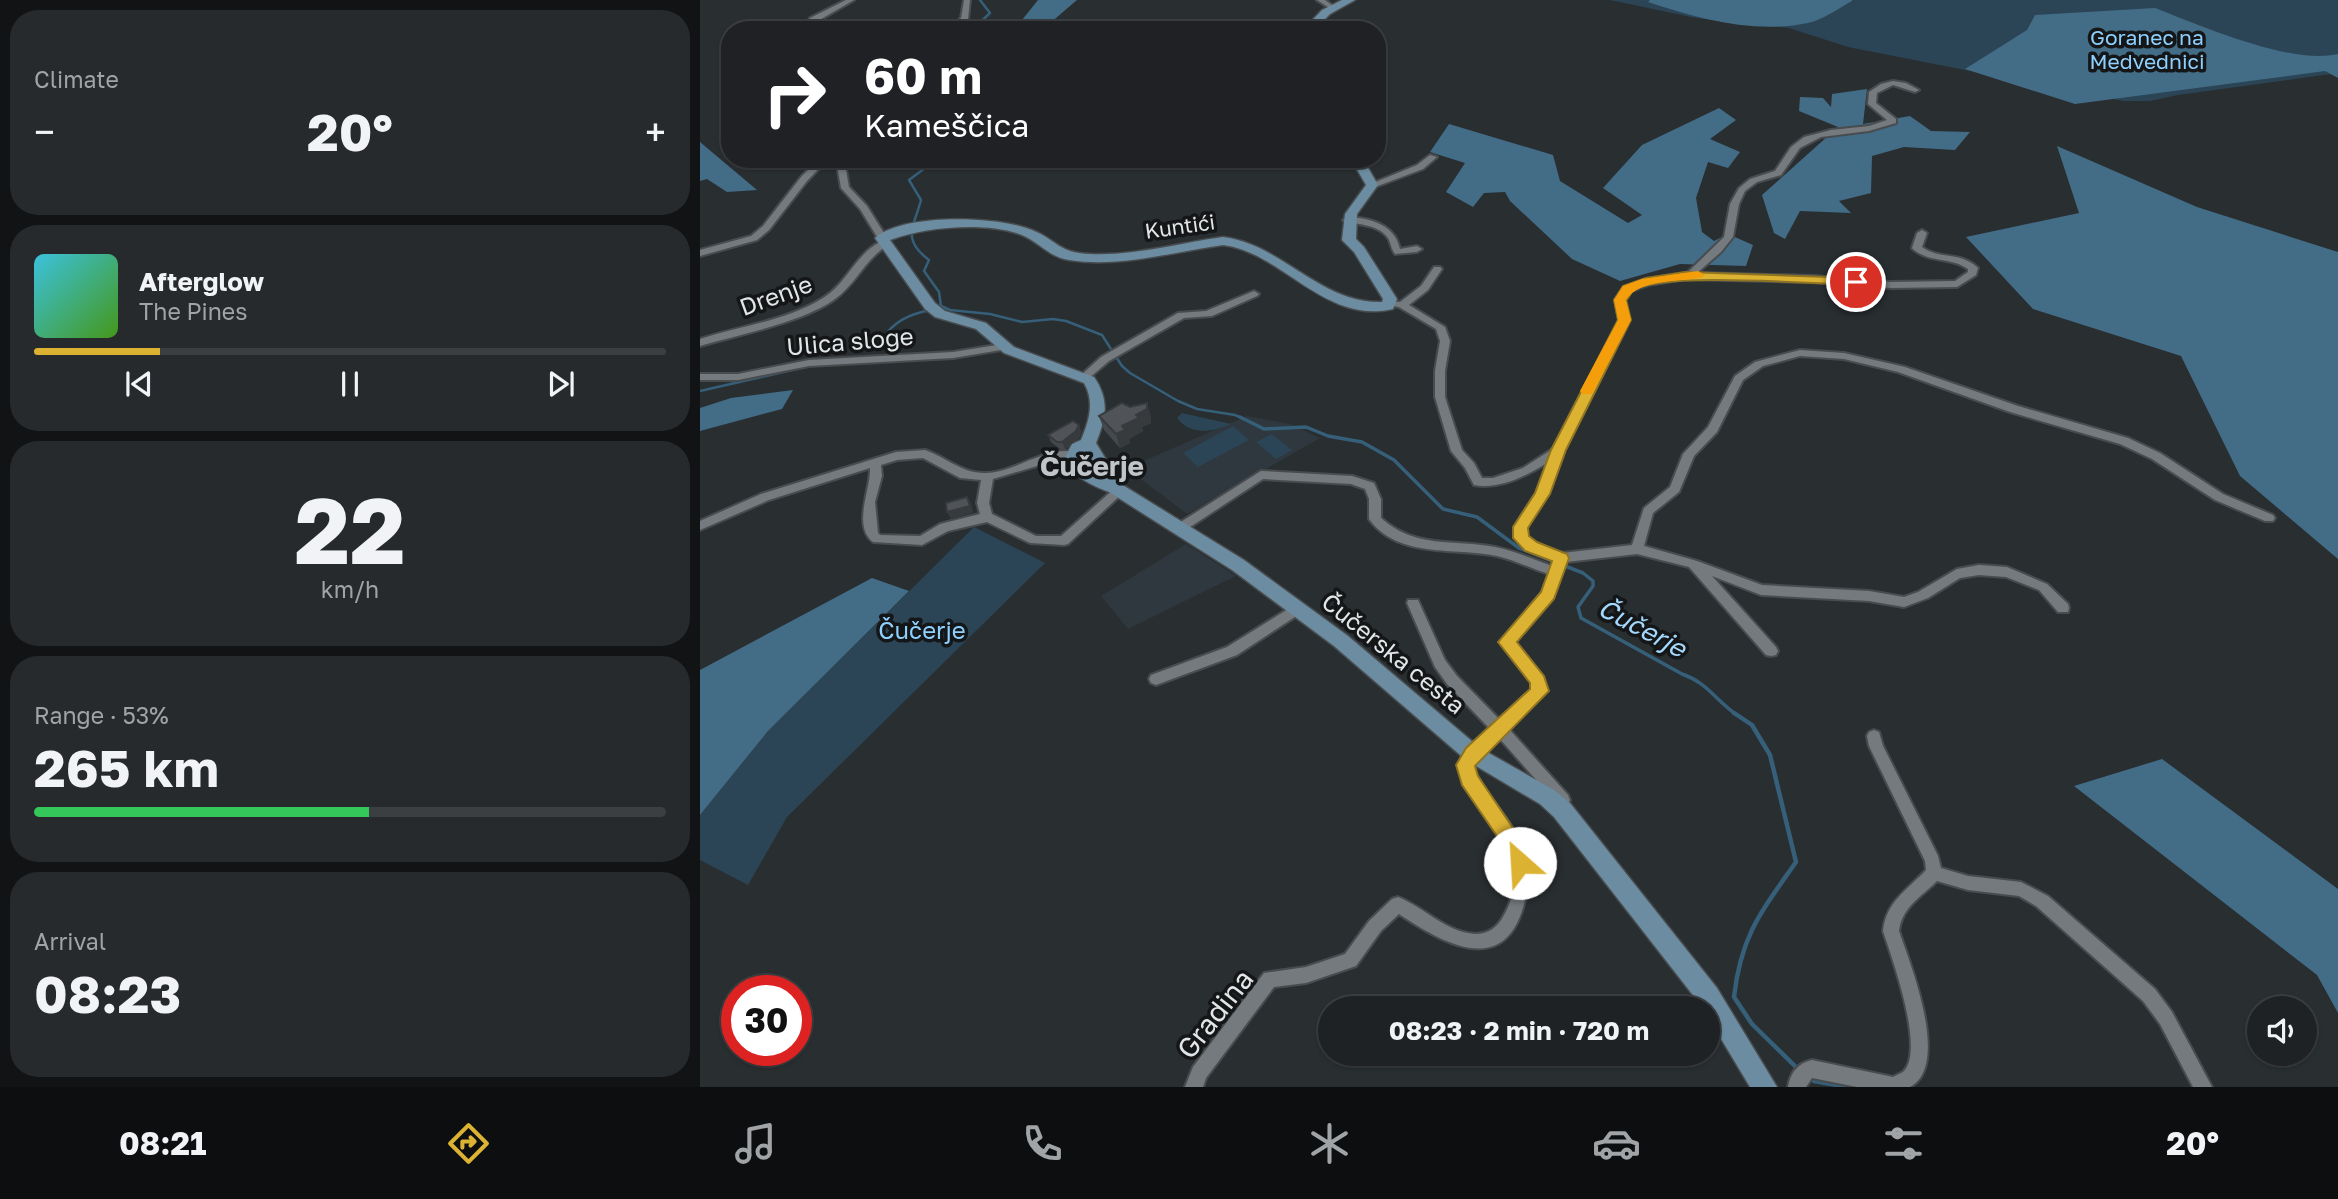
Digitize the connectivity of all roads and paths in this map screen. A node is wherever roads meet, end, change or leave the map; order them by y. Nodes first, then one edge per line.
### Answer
1 (851, 0) edge
2 (967, 0) edge
3 (1320, 0) edge
4 (1350, 0) edge
5 (1333, 8) junction
6 (812, 21) edge
7 (962, 21) edge
8 (1318, 21) edge
9 (1915, 90) dead end
10 (1433, 157) dead end
11 (815, 168) edge
12 (842, 168) edge
13 (1362, 168) edge
14 (1372, 185) junction
15 (1348, 220) junction
16 (1922, 233) dead end
17 (883, 241) junction
18 (1417, 250) dead end
19 (700, 253) edge
20 (1437, 269) dead end
21 (1691, 275) junction
22 (1254, 294) dead end
23 (1396, 304) junction
24 (700, 343) edge
25 (1003, 347) junction
26 (700, 377) edge
27 (1084, 377) junction
28 (1088, 443) junction
29 (1558, 450) junction
30 (1072, 455) junction
31 (875, 463) junction
32 (988, 477) junction
33 (1117, 490) junction
34 (988, 517) junction
35 (2269, 518) dead end
36 (700, 526) edge
37 (1180, 528) junction
38 (1637, 549) junction
39 (1559, 564) junction
40 (1693, 564) junction
41 (1413, 603) dead end
42 (2063, 608) dead end
43 (1296, 609) junction
44 (1772, 651) dead end
45 (1156, 679) dead end
46 (1499, 731) junction
47 (1874, 737) dead end
48 (1473, 754) junction
49 (1562, 810) junction
50 (1934, 873) junction
51 (1194, 1087) edge
52 (1765, 1087) edge
53 (1797, 1087) edge
54 (2203, 1087) edge

1 - 6 street
2 - 7 street
3 - 5 street
4 - 5 street
5 - 8 street
9 - 21 street
10 - 14 street
11 - 19 street
12 - 17 street
13 - 14 street
14 - 15 street
15 - 18 street
15 - 23 street
16 - 21 street
17 - 23 street, Kuntići
17 - 24 street, Drenje
17 - 25 street
20 - 23 street
21 - 29 street
22 - 27 street
23 - 29 street
25 - 26 street, Ulica sloge
25 - 27 street
27 - 28 street
28 - 30 street
28 - 33 street
29 - 39 street
30 - 32 street
30 - 33 street, Čučerska cesta
31 - 32 street
31 - 34 street
31 - 36 street
32 - 34 street
33 - 34 street
33 - 37 street, Čučerska cesta
35 - 38 street
37 - 39 street
37 - 43 street, Čučerska cesta
38 - 39 street
38 - 40 street
39 - 46 street
40 - 42 street
40 - 44 street
41 - 46 street
43 - 45 street
43 - 48 street, Čučerska cesta
46 - 48 street
46 - 49 street
47 - 50 street
48 - 49 street, Čučerska cesta
48 - 51 street, Gradina
49 - 52 street, Čučerska cesta
50 - 53 street
50 - 54 street

